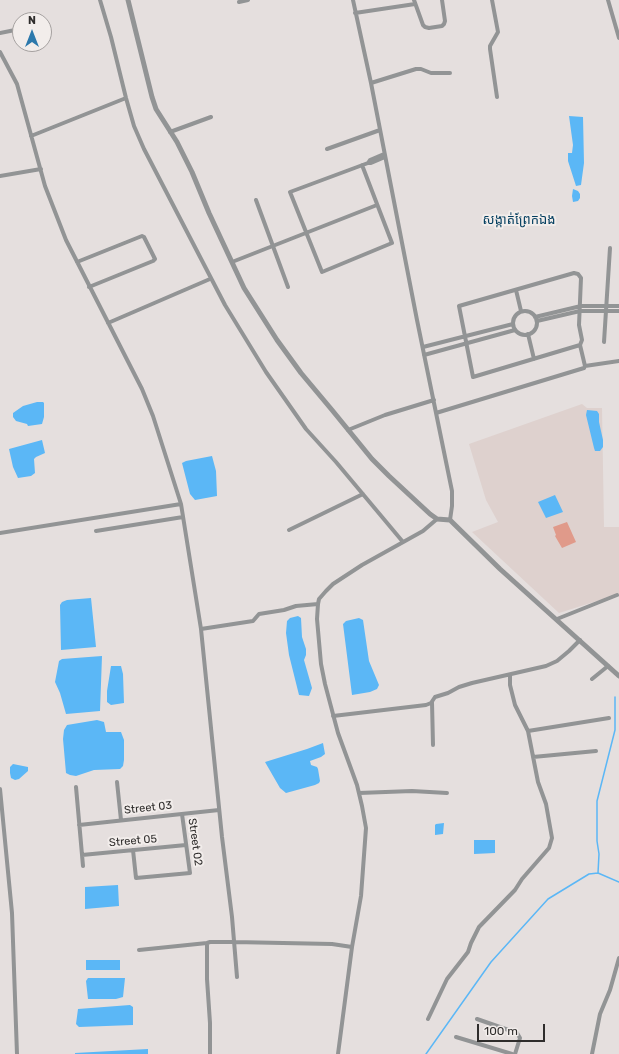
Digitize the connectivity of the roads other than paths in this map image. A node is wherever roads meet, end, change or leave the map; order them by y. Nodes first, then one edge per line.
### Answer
1 (100, 0) edge
2 (128, 0) edge
3 (248, 0) edge
4 (352, 0) edge
5 (442, 0) edge
6 (492, 0) edge
7 (608, 0) edge
8 (239, 2) dead end
9 (415, 2) edge
10 (356, 13) junction
11 (12, 31) edge
12 (618, 32) edge
13 (0, 33) edge
14 (619, 38) edge
15 (0, 52) edge
16 (450, 73) dead end
17 (371, 83) junction
18 (497, 97) dead end
19 (126, 98) junction
20 (211, 117) dead end
21 (380, 130) junction
22 (170, 132) junction
23 (31, 136) junction
24 (327, 149) dead end
25 (385, 156) junction
26 (362, 165) junction
27 (41, 169) junction
28 (0, 176) edge
29 (256, 200) dead end
30 (377, 205) junction
31 (306, 232) junction
32 (273, 245) junction
33 (610, 248) dead end
34 (77, 262) junction
35 (232, 262) junction
36 (210, 279) junction
37 (89, 287) junction
38 (288, 287) dead end
39 (516, 290) junction
40 (606, 306) junction
41 (619, 306) edge
42 (580, 308) junction
43 (521, 311) junction
44 (606, 311) junction
45 (619, 312) edge
46 (536, 319) junction
47 (108, 323) junction
48 (512, 324) junction
49 (515, 330) junction
50 (528, 334) junction
51 (465, 336) junction
52 (604, 342) dead end
53 (466, 343) junction
54 (580, 344) junction
55 (422, 347) junction
56 (424, 355) junction
57 (534, 359) junction
58 (619, 361) edge
59 (585, 366) junction
60 (434, 400) junction
61 (436, 413) junction
62 (348, 430) junction
63 (363, 494) junction
64 (180, 504) junction
65 (183, 517) junction
66 (437, 519) junction
67 (450, 520) junction
68 (290, 530) dead end
69 (96, 531) dead end
70 (0, 533) edge
71 (403, 542) junction
72 (617, 595) dead end
73 (318, 604) junction
74 (557, 619) junction
75 (201, 629) junction
76 (580, 640) junction
77 (608, 666) junction
78 (510, 675) junction
79 (619, 676) edge
80 (592, 679) dead end
81 (432, 701) junction
82 (333, 716) junction
83 (609, 718) dead end
84 (528, 731) junction
85 (433, 745) dead end
86 (596, 751) dead end
87 (533, 757) junction
88 (117, 782) dead end
89 (76, 786) dead end
90 (0, 789) edge
91 (359, 793) junction
92 (446, 793) dead end
93 (219, 810) junction
94 (182, 814) junction
95 (121, 820) junction
96 (79, 825) junction
97 (186, 845) junction
98 (133, 850) junction
99 (82, 855) junction
100 (83, 866) dead end
101 (234, 942) junction
102 (207, 943) junction
103 (352, 947) junction
104 (139, 950) dead end
105 (619, 958) edge
106 (237, 977) dead end
107 (428, 1019) dead end
108 (476, 1019) dead end
109 (456, 1037) dead end
110 (17, 1054) edge
111 (210, 1054) edge
112 (338, 1054) edge
113 (512, 1054) edge
114 (515, 1054) edge
115 (592, 1054) edge

1 - 19 street
2 - 22 street
3 - 8 street
4 - 10 street
5 - 9 street
6 - 18 street
7 - 12 street
9 - 10 street
10 - 17 street
11 - 13 street
12 - 14 street
15 - 23 street
16 - 17 street
17 - 21 street
19 - 23 street
19 - 36 street
20 - 22 street
21 - 24 street
21 - 25 street
22 - 35 street
23 - 27 street
25 - 26 street
25 - 55 street
26 - 30 street
26 - 31 street
27 - 28 street
27 - 34 street
29 - 32 street
30 - 31 street
30 - 31 street
31 - 32 street
32 - 35 street
32 - 38 street
33 - 40 street
34 - 37 street
34 - 37 street
35 - 62 street
36 - 47 street
36 - 63 street
37 - 47 street
39 - 42 street
39 - 43 street
39 - 51 street
40 - 41 street
40 - 42 street
40 - 44 street
42 - 44 street
42 - 46 street
42 - 54 street
43 - 46 street
43 - 48 street
44 - 45 street
44 - 52 street
46 - 50 street
47 - 64 street
48 - 49 street
48 - 51 street
49 - 50 street
49 - 53 street
50 - 57 street
51 - 53 street
51 - 55 street
53 - 56 street
53 - 57 street
54 - 57 street
54 - 59 street
55 - 56 street
56 - 60 street
58 - 59 street
59 - 61 street
60 - 61 street
60 - 62 street
61 - 67 street
62 - 66 street
63 - 68 street
63 - 71 street
64 - 65 street
64 - 70 street
65 - 69 street
65 - 75 street
66 - 67 street
66 - 71 street
67 - 74 street
71 - 73 street
72 - 74 street
73 - 75 street
73 - 82 street
74 - 76 street
75 - 93 street
76 - 77 street
76 - 78 street
77 - 79 street
77 - 80 street
78 - 81 street
78 - 84 street
81 - 82 street
81 - 85 street
82 - 91 street
83 - 84 street
84 - 87 street
86 - 87 street
87 - 107 street
88 - 95 street
89 - 96 street
90 - 110 street
91 - 92 street
91 - 103 street
93 - 94 street, Street 03
93 - 101 street
94 - 95 street, Street 03
94 - 97 street, Street 02
95 - 96 street, Street 03
96 - 99 street
97 - 98 street, Street 05
97 - 98 street, Street 02
98 - 99 street, Street 05
99 - 100 street
101 - 102 street
101 - 103 street
101 - 106 street
102 - 104 street
102 - 111 street
103 - 112 street
105 - 115 street
108 - 114 street
109 - 113 street

